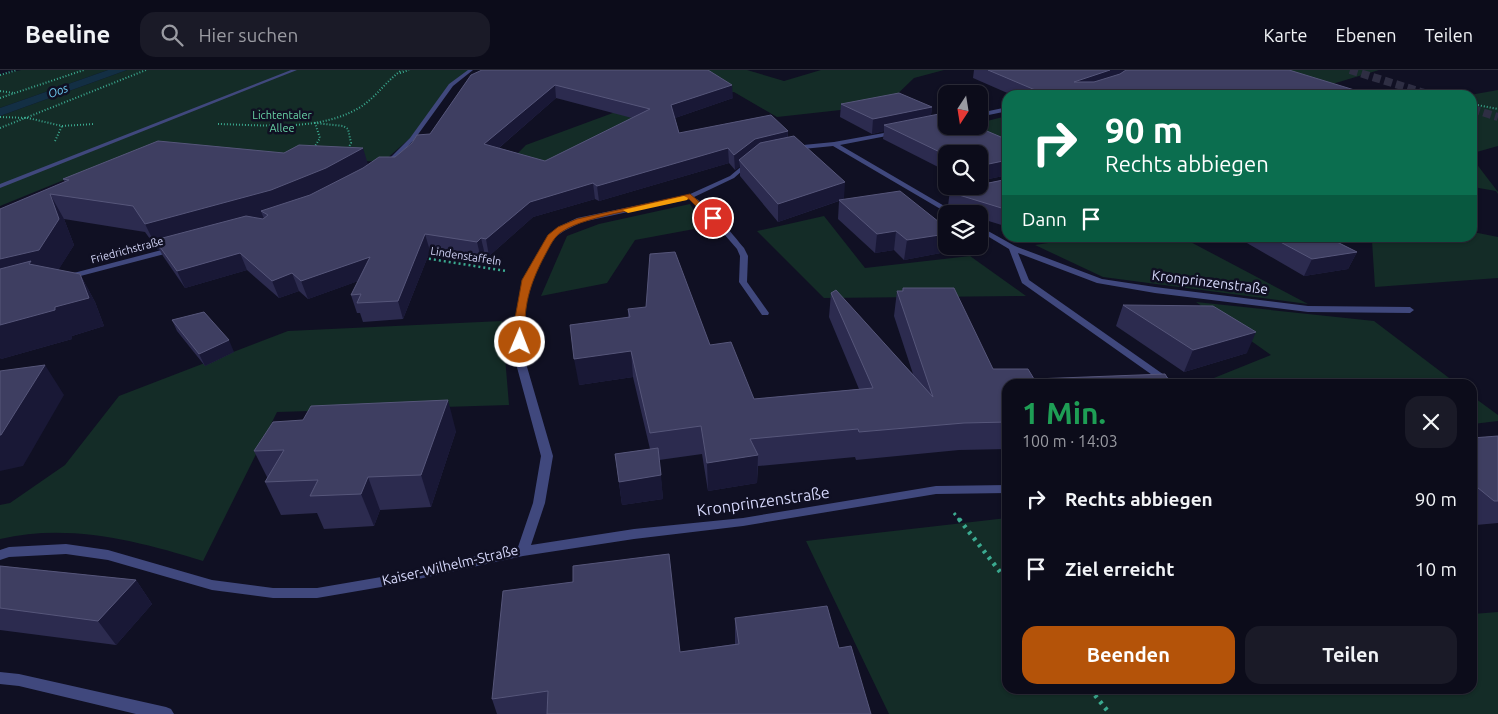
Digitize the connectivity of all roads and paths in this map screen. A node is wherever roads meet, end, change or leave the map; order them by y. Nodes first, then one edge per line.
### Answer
1 (17, 70) edge
2 (84, 70) edge
3 (146, 70) edge
4 (295, 70) edge
5 (402, 70) edge
6 (409, 70) edge
7 (471, 70) edge
8 (394, 74) junction
9 (0, 75) edge
10 (0, 91) edge
11 (14, 94) junction
12 (0, 98) edge
13 (1477, 105) edge
14 (1498, 109) edge
15 (1002, 110) edge
16 (988, 113) edge
17 (0, 117) edge
18 (28, 118) junction
19 (315, 123) junction
20 (98, 124) dead end
21 (210, 124) dead end
22 (0, 128) edge
23 (910, 130) edge
24 (834, 144) junction
25 (782, 150) edge
26 (310, 153) edge
27 (345, 156) edge
28 (757, 156) edge
29 (375, 172) edge
30 (0, 186) edge
31 (690, 197) junction
32 (939, 205) edge
33 (988, 233) edge
34 (1002, 242) edge
35 (1002, 242) edge
36 (183, 247) edge
37 (1012, 248) junction
38 (422, 257) edge
39 (512, 272) dead end
40 (64, 278) edge
41 (1410, 310) dead end
42 (765, 312) dead end
43 (1165, 379) edge
44 (1002, 489) edge
45 (936, 490) junction
46 (523, 551) junction
47 (0, 555) edge
48 (1002, 574) edge
49 (0, 678) edge
50 (1094, 694) edge
51 (166, 714) edge
52 (1110, 714) edge

1 - 9 path
2 - 11 path
3 - 18 path
4 - 30 street
5 - 8 path
6 - 8 path
7 - 29 street
8 - 19 path
10 - 11 path
11 - 12 path
13 - 14 path
15 - 16 street
17 - 18 path
18 - 20 path
18 - 22 path
19 - 21 path
19 - 26 path
19 - 27 path
23 - 24 street
24 - 25 street
24 - 32 street
28 - 31 street, Kaiser-Wilhelm-Straße
31 - 42 street
31 - 46 street, Kaiser-Wilhelm-Straße
33 - 34 street, Kronprinzenstraße
35 - 37 street, Kronprinzenstraße
36 - 40 street, Friedrichstraße
37 - 41 street, Kronprinzenstraße
37 - 43 street
38 - 39 path, Lindenstaffeln
44 - 45 street, Kronprinzenstraße
45 - 46 street, Kronprinzenstraße
45 - 48 path
46 - 47 street, Kaiser-Wilhelm-Straße
49 - 51 street
50 - 52 path

